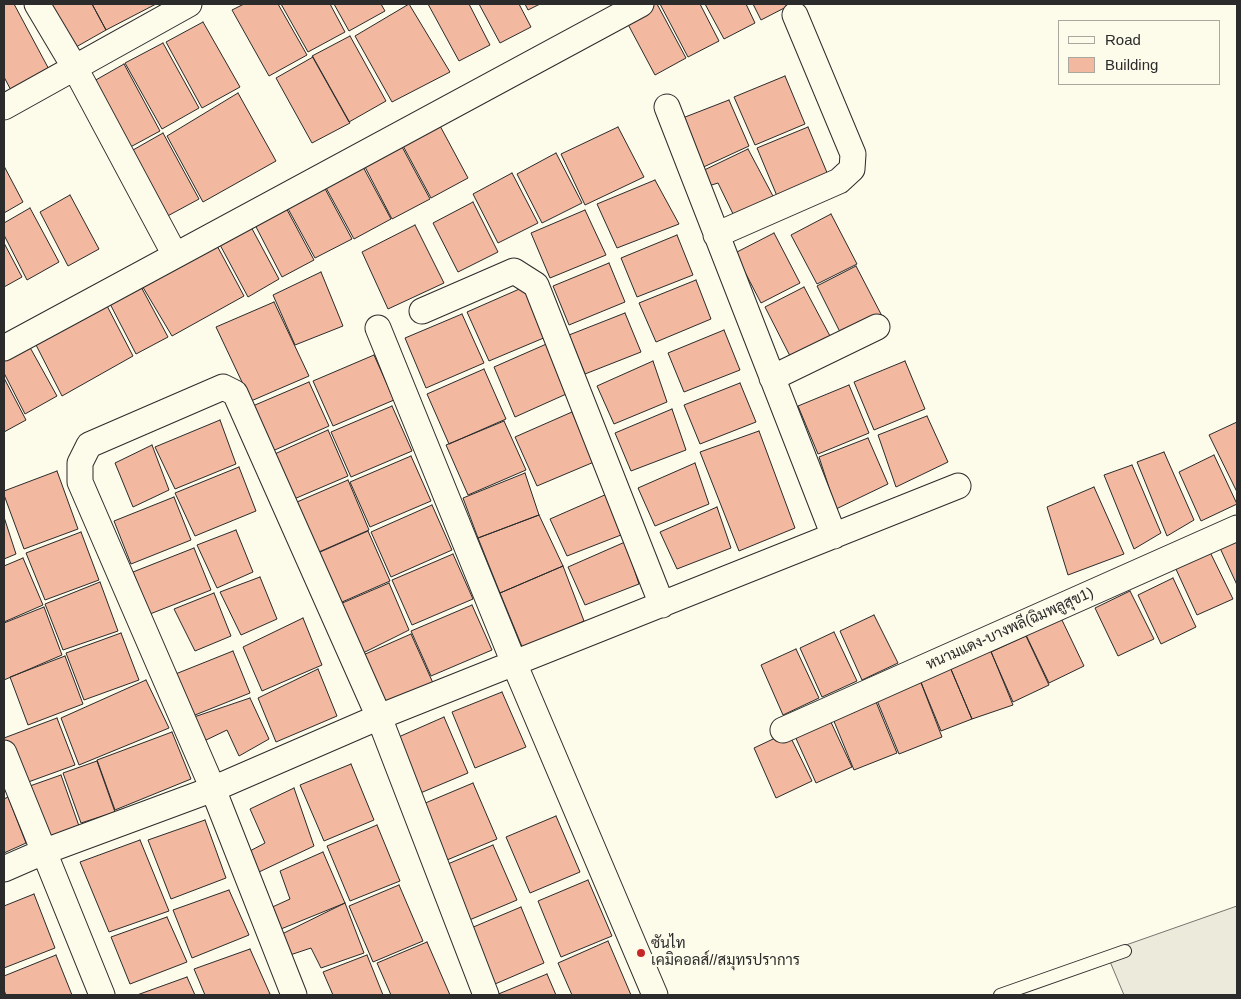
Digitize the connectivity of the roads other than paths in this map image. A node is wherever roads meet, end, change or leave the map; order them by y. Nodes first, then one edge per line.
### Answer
1 (37, 4) edge
2 (189, 4) edge
3 (642, 4) edge
4 (795, 15) dead end
5 (75, 68) junction
6 (4, 107) edge
7 (668, 107) dead end
8 (716, 235) junction
9 (175, 255) junction
10 (422, 311) dead end
11 (876, 327) dead end
12 (378, 328) dead end
13 (4, 348) edge
14 (772, 378) junction
15 (958, 486) dead end
16 (1237, 528) edge
17 (834, 536) junction
18 (662, 605) junction
19 (514, 663) junction
20 (379, 717) junction
21 (783, 730) dead end
22 (4, 753) edge
23 (213, 789) junction
24 (43, 852) junction
25 (4, 869) edge
26 (1125, 951) dead end
27 (102, 995) edge
28 (294, 995) edge
29 (486, 995) edge
30 (654, 995) edge
31 (1000, 995) edge

1 - 5 street
2 - 5 street
3 - 9 street
4 - 8 street
5 - 6 street
5 - 9 street
7 - 8 street
8 - 14 street
9 - 13 street
10 - 18 street
11 - 14 street
12 - 19 street
14 - 17 street
15 - 17 street
16 - 21 street, หนามแดง-บางพลี(ฉิมพลูสุข1)
17 - 18 street
18 - 19 street
19 - 20 street
19 - 30 street
20 - 23 street
20 - 23 street
20 - 29 street
22 - 24 street
23 - 24 street
23 - 28 street
24 - 25 street
24 - 27 street
26 - 31 lane

